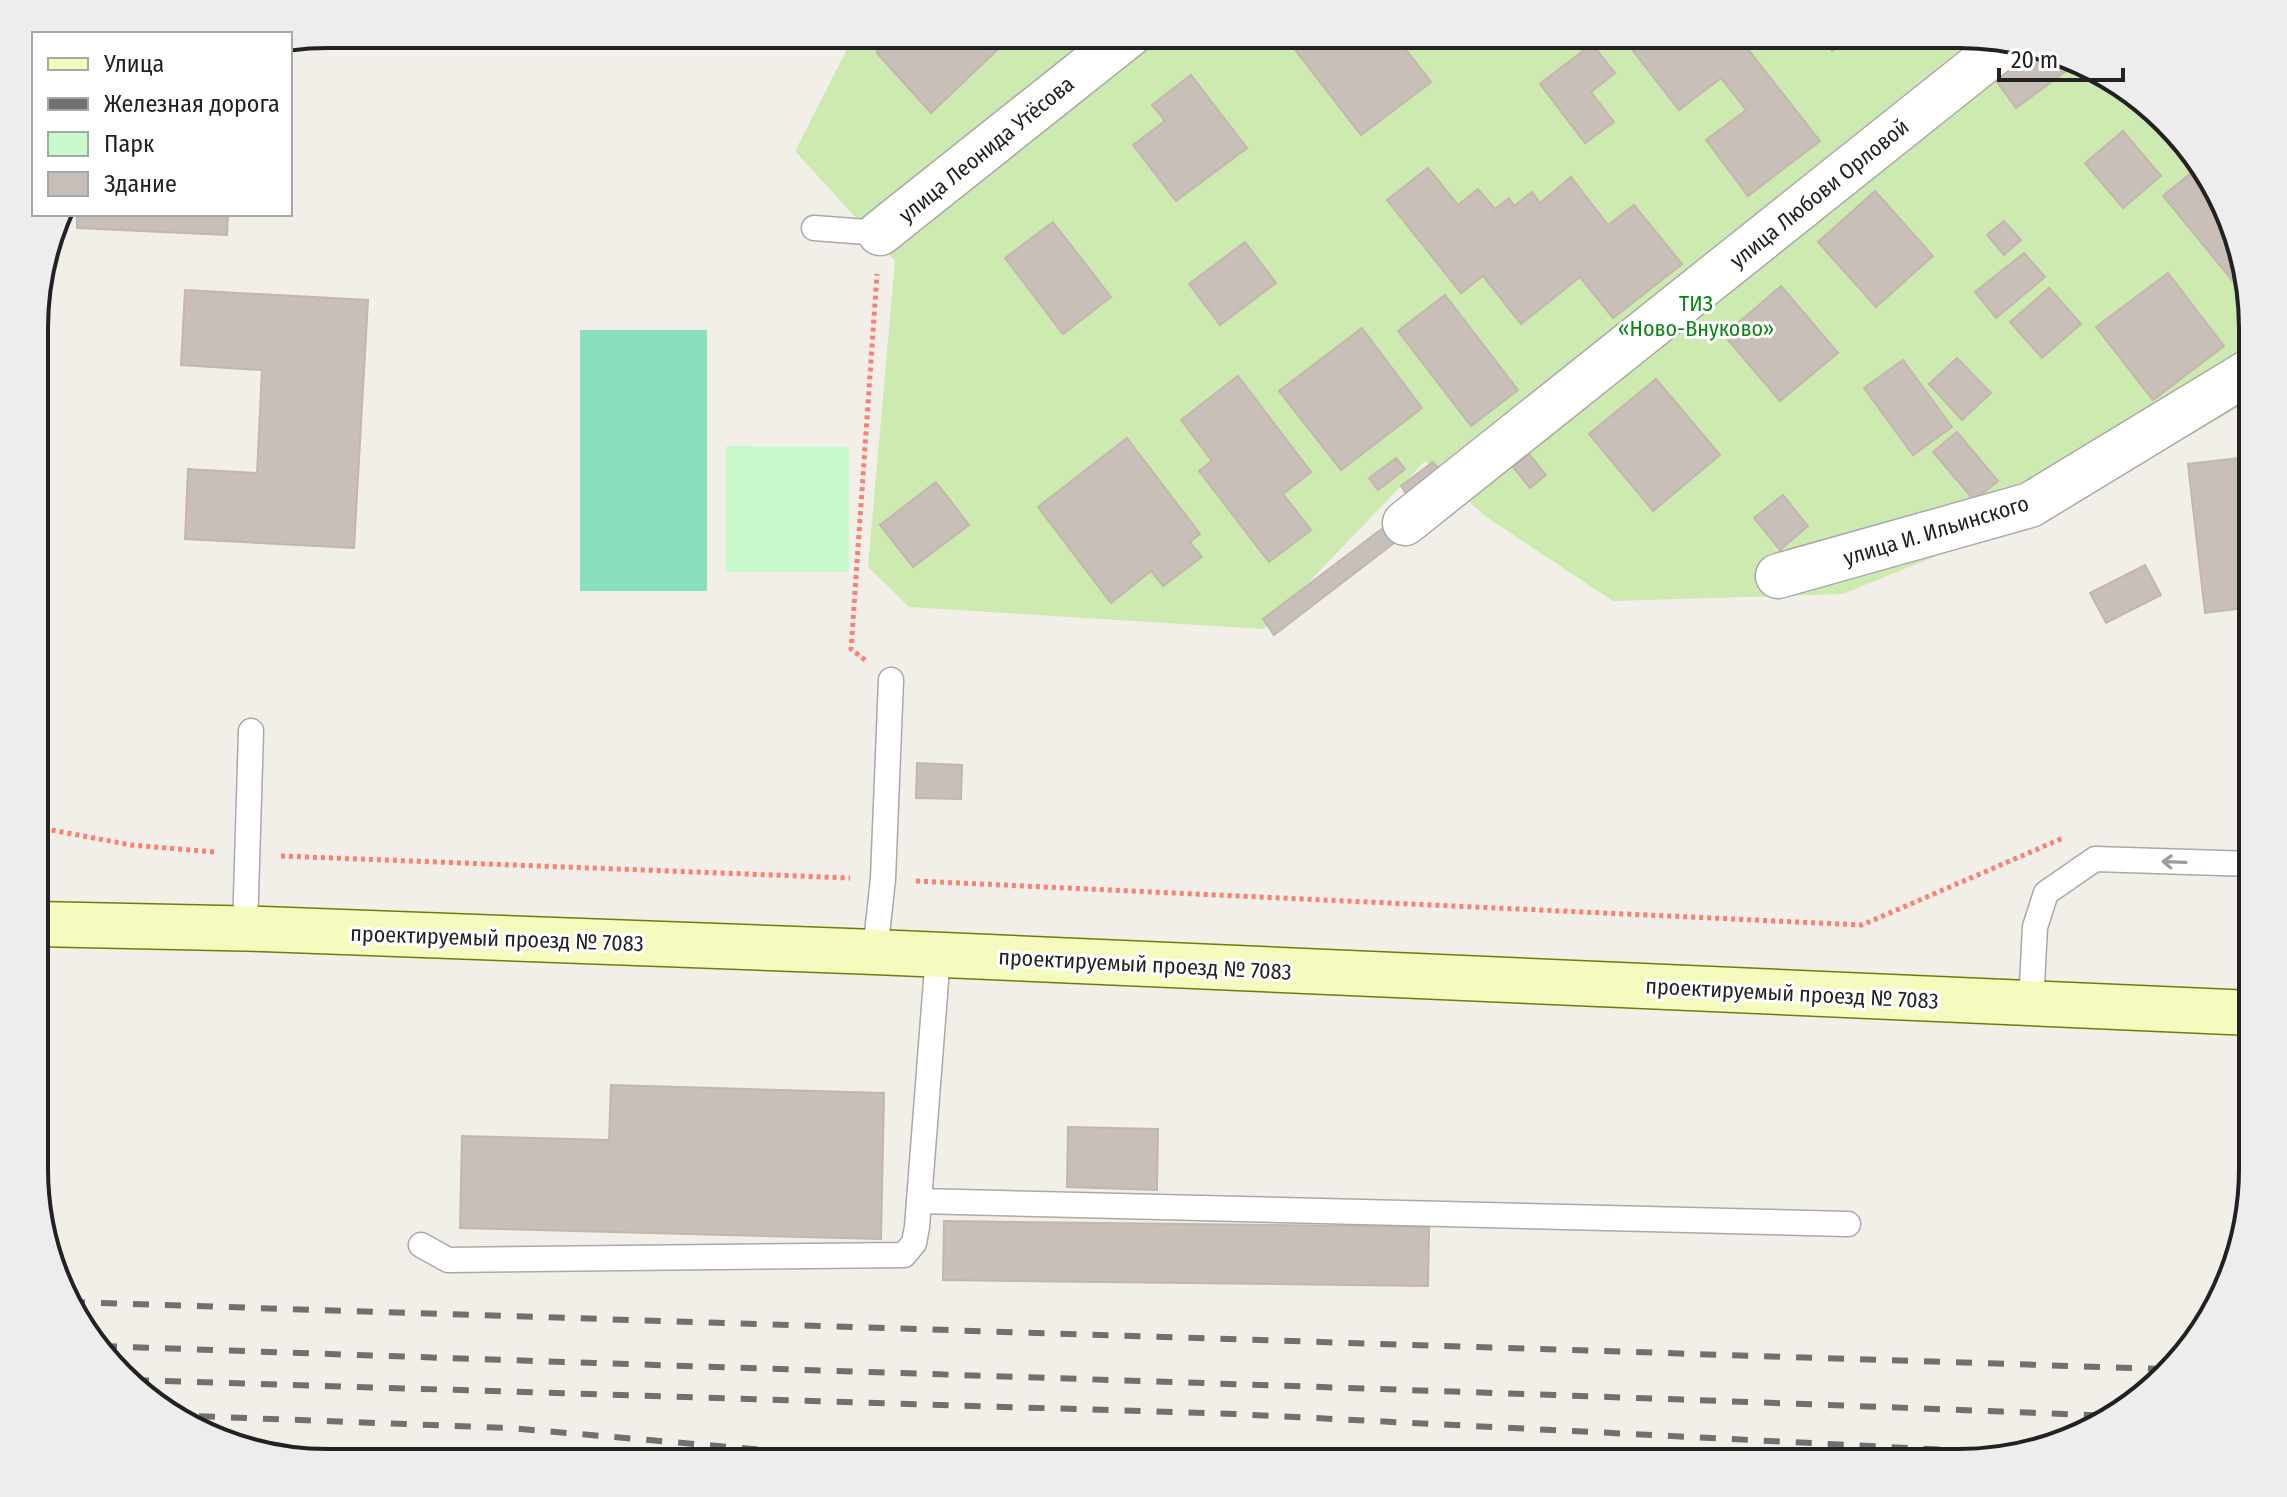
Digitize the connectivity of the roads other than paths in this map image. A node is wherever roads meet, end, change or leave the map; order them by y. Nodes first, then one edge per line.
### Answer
1 (1112, 48) edge
2 (1997, 51) edge
3 (814, 228) dead end
4 (880, 233) joint
5 (2238, 379) edge
6 (1405, 523) dead end
7 (1778, 576) dead end
8 (891, 680) road end
9 (251, 731) dead end
10 (2238, 864) edge
11 (48, 924) edge
12 (245, 929) junction
13 (875, 952) junction
14 (938, 955) junction
15 (2031, 1004) junction
16 (2238, 1012) edge
17 (919, 1201) junction
18 (1848, 1224) dead end
19 (421, 1245) dead end

1 - 4 street, улица Леонида Утёсова
2 - 6 street, улица Любови Орловой
3 - 4 lane
5 - 7 street, улица И. Ильинского
8 - 13 lane
9 - 12 lane
10 -> 15 lane
11 - 12 main road, проектируемый проезд № 7083
12 - 13 main road, проектируемый проезд № 7083
13 - 14 main road, проектируемый проезд № 7083
14 - 15 main road, проектируемый проезд № 7083
14 - 17 lane
15 - 16 main road, проектируемый проезд № 7083
17 - 18 lane
17 - 19 lane

